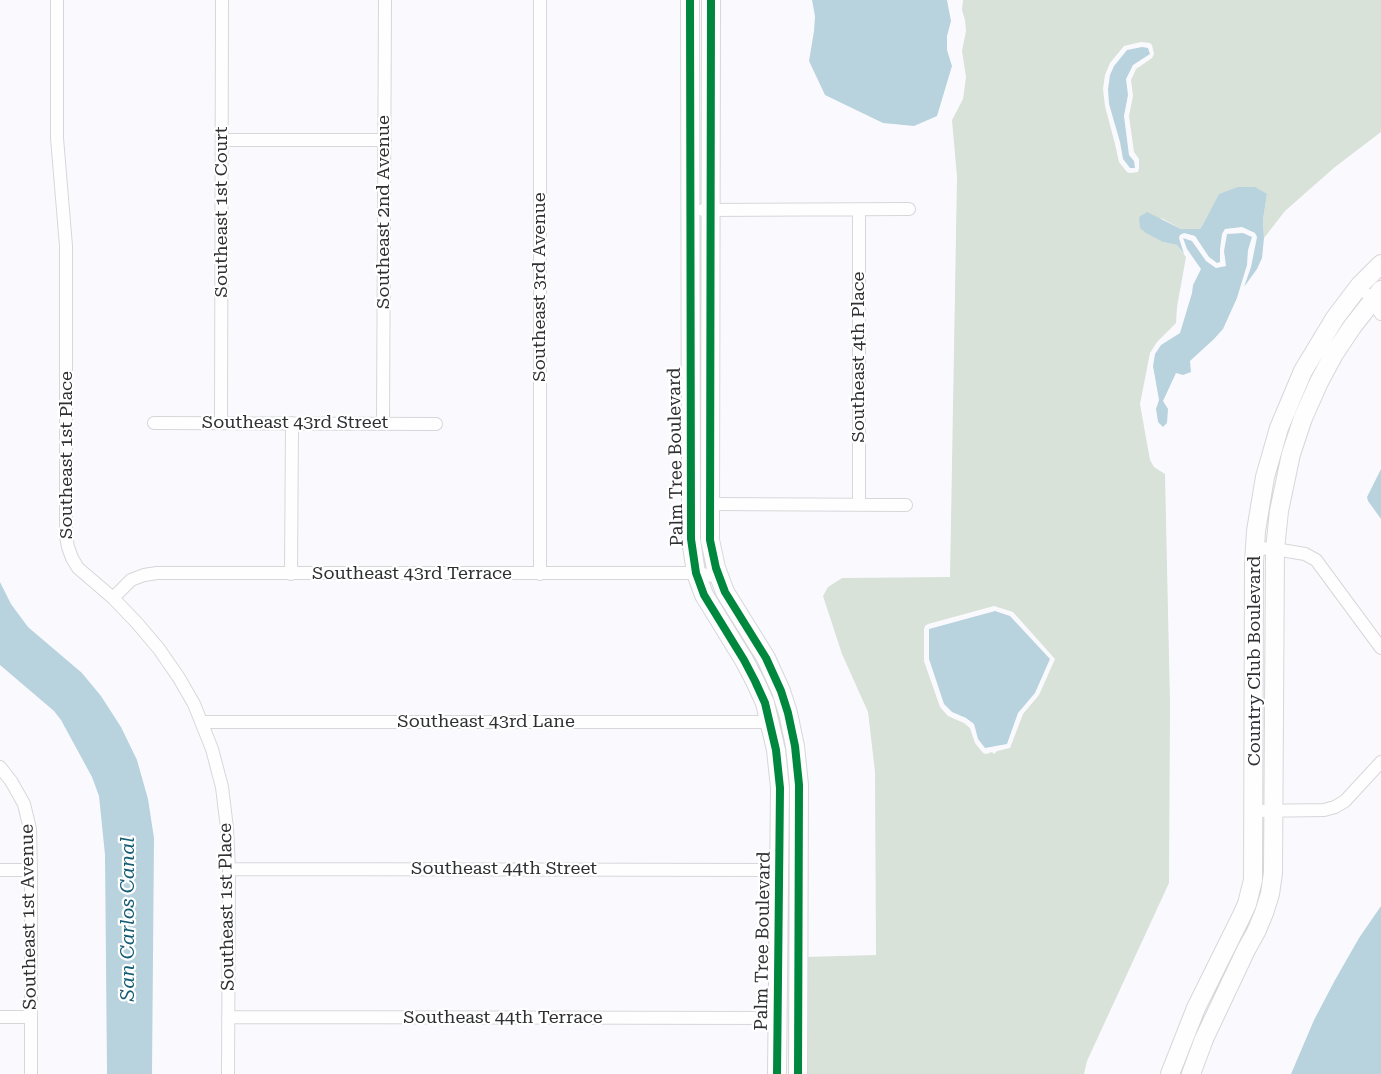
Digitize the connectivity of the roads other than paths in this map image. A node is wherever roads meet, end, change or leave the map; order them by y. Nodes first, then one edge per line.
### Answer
1 (57, 0) edge
2 (222, 0) edge
3 (385, 0) edge
4 (540, 0) edge
5 (690, 0) edge
6 (711, 0) edge
7 (222, 140) junction
8 (385, 141) junction
9 (909, 209) dead end
10 (690, 210) junction
11 (710, 210) junction
12 (859, 210) junction
13 (1381, 264) edge
14 (1360, 285) junction
15 (1378, 301) edge
16 (154, 423) dead end
17 (221, 423) junction
18 (292, 423) junction
19 (383, 424) junction
20 (436, 424) dead end
21 (690, 503) junction
22 (710, 504) junction
23 (859, 504) junction
24 (906, 505) dead end
25 (1255, 548) junction
26 (1275, 549) junction
27 (291, 573) junction
28 (540, 573) junction
29 (696, 573) junction
30 (719, 578) junction
31 (112, 598) junction
32 (1381, 648) edge
33 (789, 716) junction
34 (202, 722) junction
35 (770, 722) junction
36 (1381, 762) edge
37 (0, 767) edge
38 (1254, 811) junction
39 (1274, 811) junction
40 (229, 869) junction
41 (0, 870) edge
42 (31, 870) junction
43 (779, 870) junction
44 (799, 870) junction
45 (0, 1017) edge
46 (31, 1017) junction
47 (228, 1017) junction
48 (777, 1018) junction
49 (798, 1018) junction
50 (31, 1074) edge
51 (228, 1074) edge
52 (777, 1074) edge
53 (798, 1074) edge
54 (1170, 1074) edge
55 (1191, 1074) edge

1 - 31 street, Southeast 1st Place
2 - 7 street, Southeast 1st Court
3 - 8 street, Southeast 2nd Avenue
4 - 28 street, Southeast 3rd Avenue
5 - 10 street, Palm Tree Boulevard
6 - 11 street, Palm Tree Boulevard
7 - 8 street
7 - 17 street, Southeast 1st Court
8 - 19 street, Southeast 2nd Avenue
9 - 12 street
10 - 11 street
10 - 21 street, Palm Tree Boulevard
11 - 12 street
11 - 22 street, Palm Tree Boulevard
12 - 23 street, Southeast 4th Place
13 - 14 street, Country Club Boulevard
14 - 15 street
14 - 25 street, Country Club Boulevard
15 - 26 street, Country Club Boulevard
16 - 17 street, Southeast 43rd Street
17 - 18 street, Southeast 43rd Street
18 - 19 street, Southeast 43rd Street
18 - 27 street
19 - 20 street, Southeast 43rd Street
21 - 22 street
21 - 29 street, Palm Tree Boulevard
22 - 23 street
22 - 30 street, Palm Tree Boulevard
23 - 24 street
25 - 26 street
25 - 38 street, Country Club Boulevard
26 - 32 street
26 - 39 street, Country Club Boulevard
27 - 28 street, Southeast 43rd Terrace
27 - 31 street, Southeast 43rd Terrace
28 - 29 street, Southeast 43rd Terrace
29 - 30 street, Southeast 43rd Terrace
29 - 35 street, Palm Tree Boulevard
30 - 33 street, Palm Tree Boulevard
31 - 34 street, Southeast 1st Place
33 - 35 street
33 - 44 street, Palm Tree Boulevard
34 - 35 street, Southeast 43rd Lane
34 - 40 street, Southeast 1st Place
35 - 43 street, Palm Tree Boulevard
36 - 39 street
37 - 42 street, Southeast 1st Avenue
38 - 39 street
38 - 54 street, Country Club Boulevard
39 - 55 street, Country Club Boulevard
40 - 43 street, Southeast 44th Street
40 - 47 street, Southeast 1st Place
41 - 42 street
42 - 46 street, Southeast 1st Avenue
43 - 44 street
43 - 48 street, Palm Tree Boulevard
44 - 49 street, Palm Tree Boulevard
45 - 46 street
46 - 50 street, Southeast 1st Avenue
47 - 48 street, Southeast 44th Terrace
47 - 51 street, Southeast 1st Place
48 - 49 street
48 - 52 street, Palm Tree Boulevard
49 - 53 street, Palm Tree Boulevard

